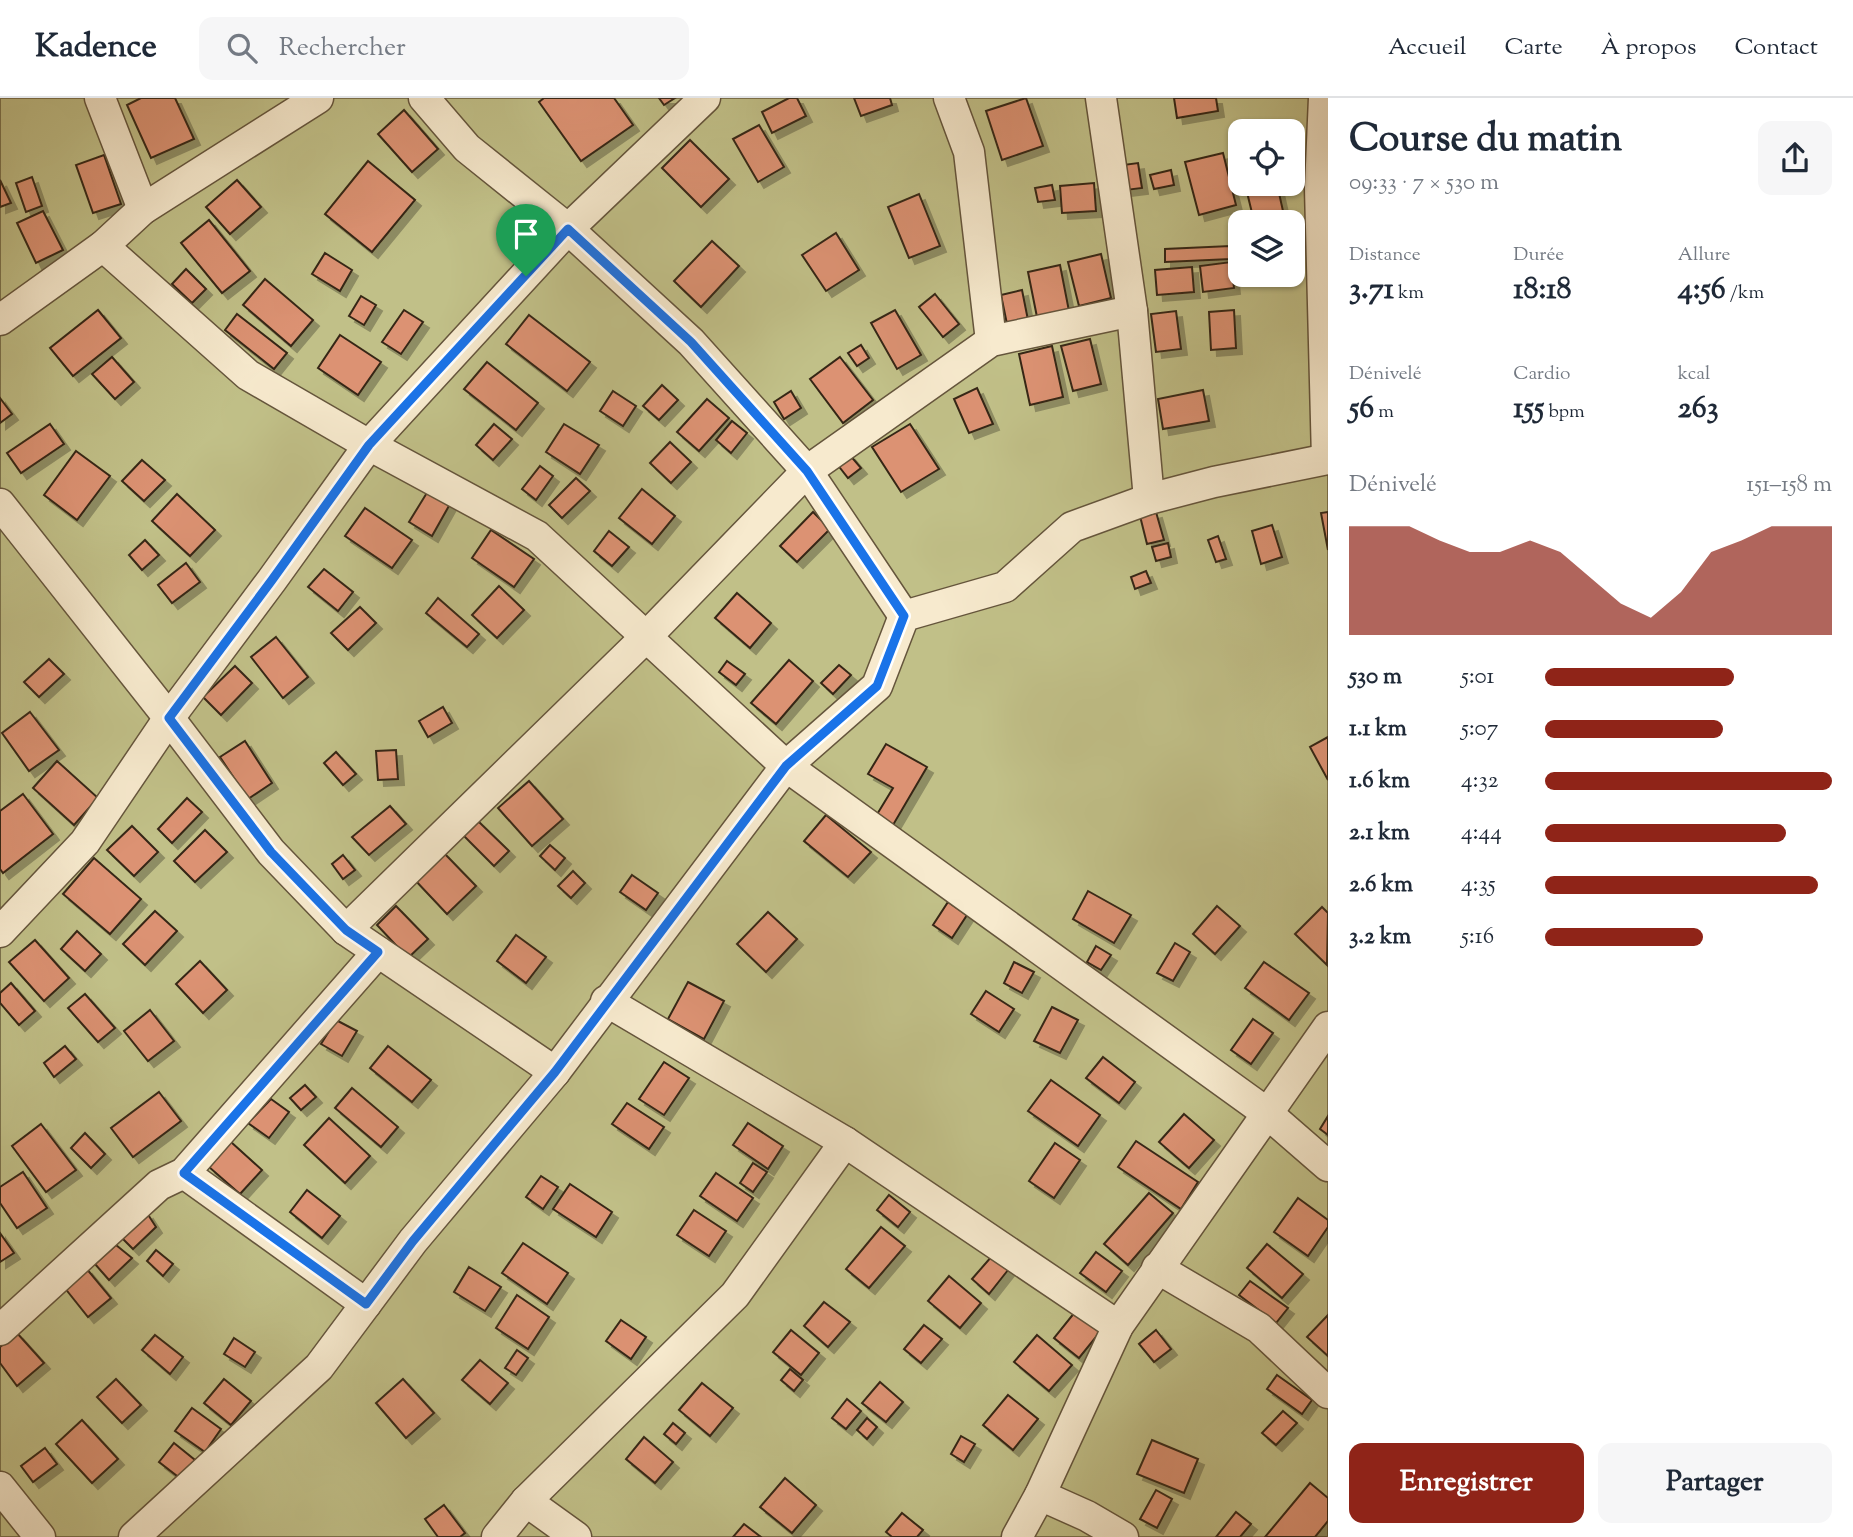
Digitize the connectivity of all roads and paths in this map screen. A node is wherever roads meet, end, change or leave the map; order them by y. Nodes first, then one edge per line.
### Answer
1 (100, 98) edge
2 (318, 98) edge
3 (424, 98) edge
4 (705, 98) edge
5 (949, 98) edge
6 (1101, 98) edge
7 (1324, 98) edge
8 (143, 209) junction
9 (568, 229) junction
10 (103, 246) junction
11 (1132, 311) junction
12 (0, 320) edge
13 (991, 341) junction
14 (369, 445) junction
15 (1327, 459) edge
16 (807, 471) junction
17 (1149, 499) junction
18 (0, 504) edge
19 (904, 616) junction
20 (646, 637) junction
21 (169, 718) junction
22 (786, 766) junction
23 (346, 930) junction
24 (0, 932) edge
25 (378, 952) junction
26 (606, 1001) junction
27 (1328, 1027) edge
28 (555, 1072) junction
29 (1267, 1113) junction
30 (845, 1142) junction
31 (1328, 1166) edge
32 (184, 1173) junction
33 (1157, 1268) junction
34 (366, 1304) junction
35 (1118, 1326) junction
36 (0, 1330) edge
37 (1328, 1393) edge
38 (0, 1487) edge
39 (1040, 1495) junction
40 (526, 1501) junction
41 (40, 1537) edge
42 (134, 1537) edge
43 (497, 1537) edge
44 (576, 1537) edge
45 (1017, 1537) edge
46 (1123, 1537) edge

1 - 8 street
2 - 8 street
3 - 9 street
4 - 9 street
5 - 13 street
6 - 11 street
7 - 15 street
8 - 10 street
9 - 14 street
9 - 16 street
10 - 12 street
10 - 14 street
11 - 13 street
11 - 17 street
13 - 16 street
14 - 20 street
14 - 21 street
15 - 17 street
16 - 19 street
16 - 20 street
17 - 19 street
18 - 21 street
19 - 22 street
20 - 22 street
20 - 23 street
21 - 23 street
21 - 24 street
22 - 26 street
22 - 29 street
23 - 25 street
25 - 28 street
25 - 32 street
26 - 28 street
26 - 30 street
27 - 29 street
28 - 34 street
29 - 31 street
29 - 33 street
30 - 35 street
30 - 40 street
32 - 34 street
32 - 36 street
33 - 35 street
33 - 37 street
34 - 42 street
35 - 39 street
38 - 41 street
39 - 45 street
39 - 46 street
40 - 43 street
40 - 44 street

